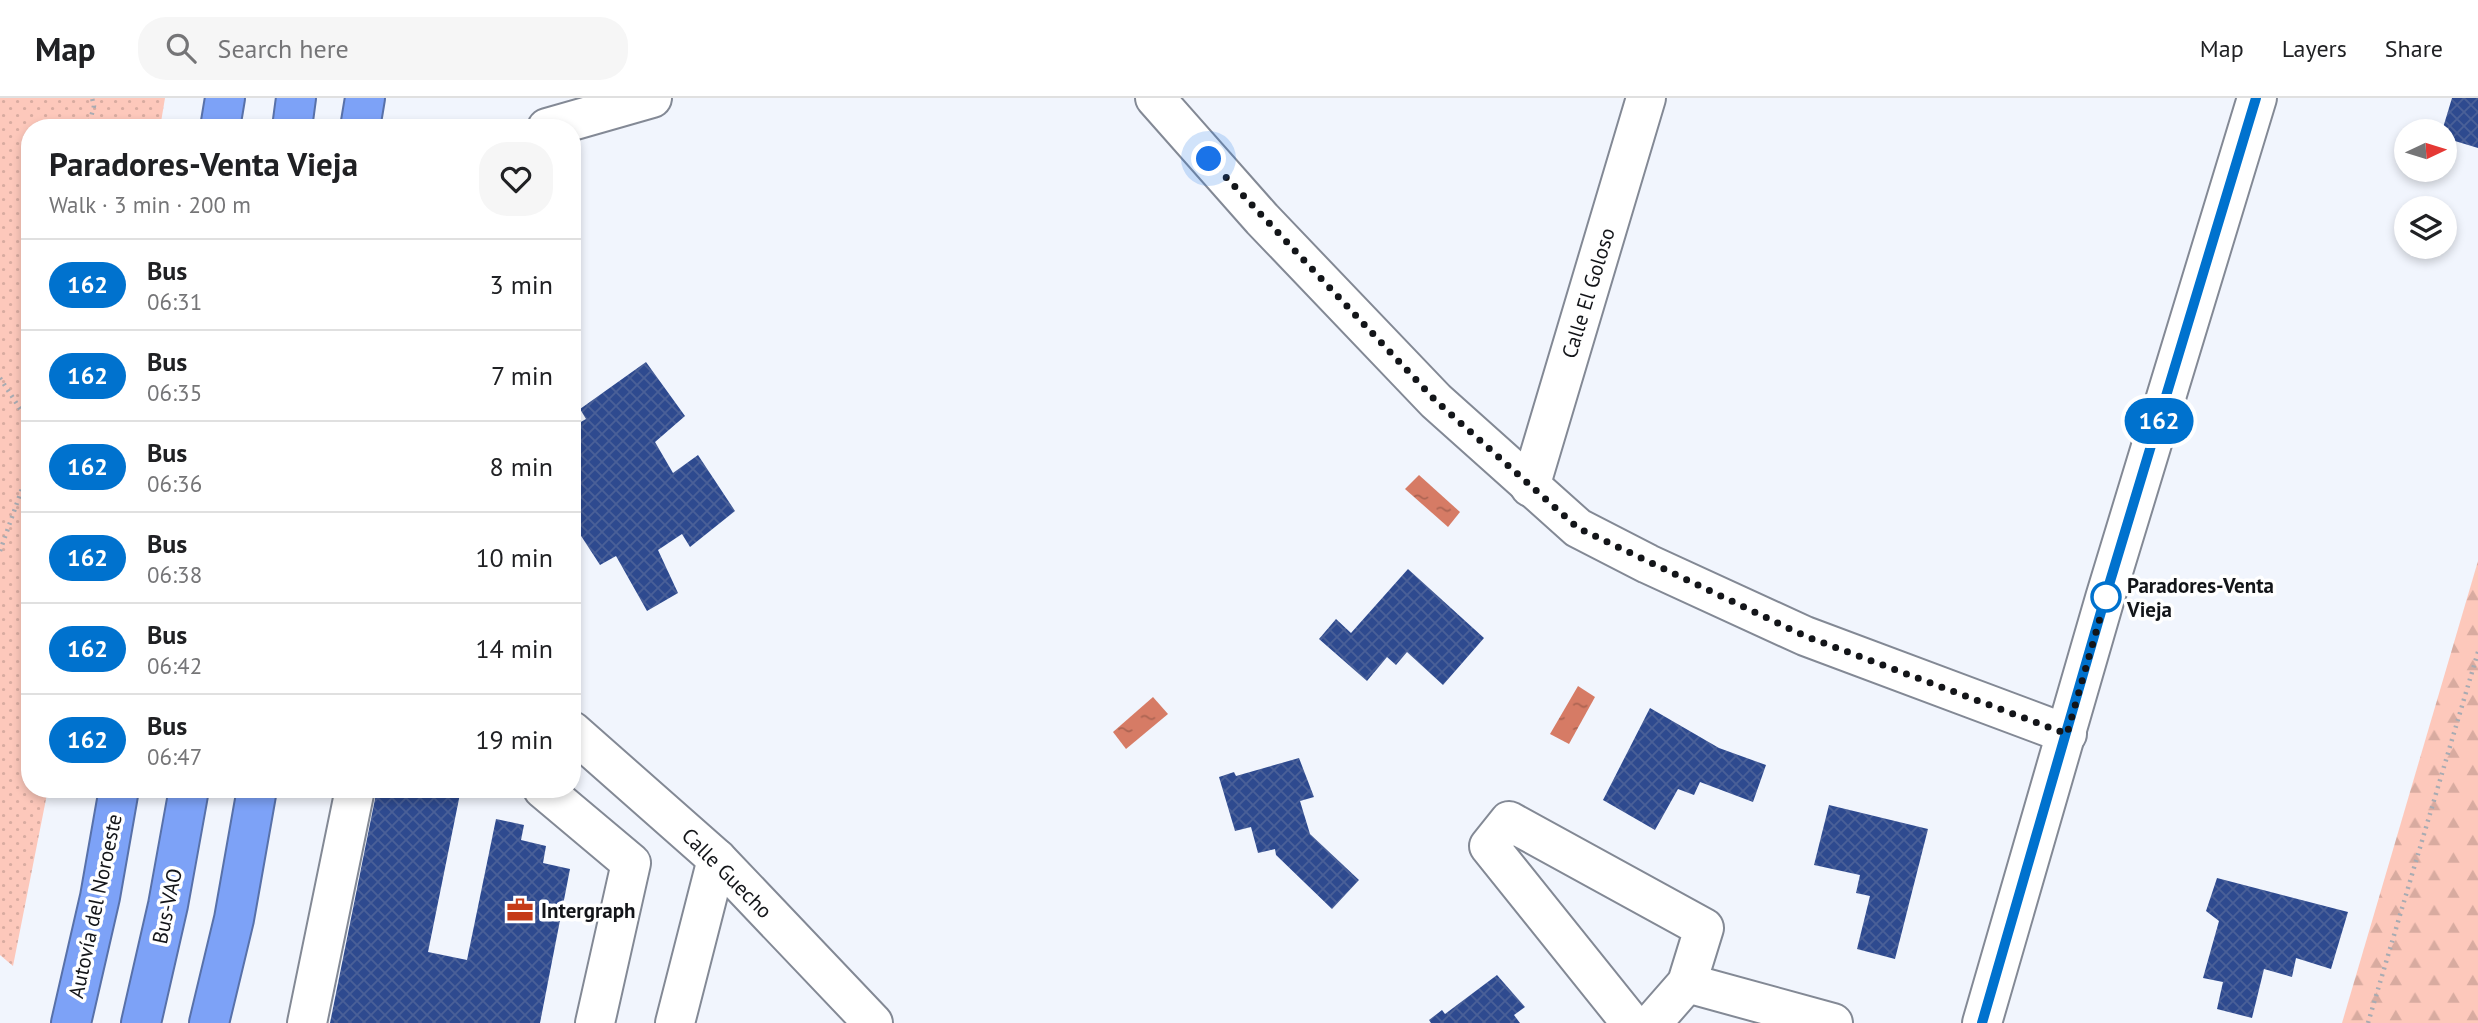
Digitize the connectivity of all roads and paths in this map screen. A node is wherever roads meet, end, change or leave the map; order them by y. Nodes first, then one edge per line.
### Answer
1 (92, 98) edge
2 (225, 98) edge
3 (296, 98) edge
4 (365, 98) edge
5 (652, 98) edge
6 (1156, 98) edge
7 (1646, 98) edge
8 (2256, 98) edge
9 (90, 119) edge
10 (222, 119) edge
11 (293, 119) edge
12 (362, 119) edge
13 (578, 119) edge
14 (0, 378) edge
15 (21, 410) edge
16 (1530, 487) junction
17 (21, 492) edge
18 (0, 551) edge
19 (2478, 652) edge
20 (2067, 734) junction
21 (581, 739) edge
22 (117, 798) edge
23 (187, 798) edge
24 (255, 798) edge
25 (353, 798) edge
26 (553, 798) edge
27 (717, 859) junction
28 (1687, 983) junction
29 (71, 1023) edge
30 (141, 1023) edge
31 (209, 1023) edge
32 (307, 1023) edge
33 (596, 1023) edge
34 (676, 1023) edge
35 (873, 1023) edge
36 (1631, 1023) edge
37 (1652, 1023) edge
38 (1833, 1023) edge
39 (1982, 1023) edge
40 (2368, 1023) edge

1 - 9 path
2 - 10 highway
3 - 11 highway
4 - 12 highway
5 - 13 street
6 - 16 street
7 - 16 street, Calle El Goloso
8 - 20 street
14 - 15 path
16 - 20 street
17 - 18 path
19 - 40 path
20 - 39 street
21 - 27 street, Calle Guecho
22 - 29 highway, Autovía del Noroeste
23 - 30 highway, Bus-VAO
24 - 31 highway
25 - 32 street
26 - 33 street
27 - 34 street
27 - 35 street, Calle Guecho
28 - 36 street
28 - 37 street
28 - 38 street

